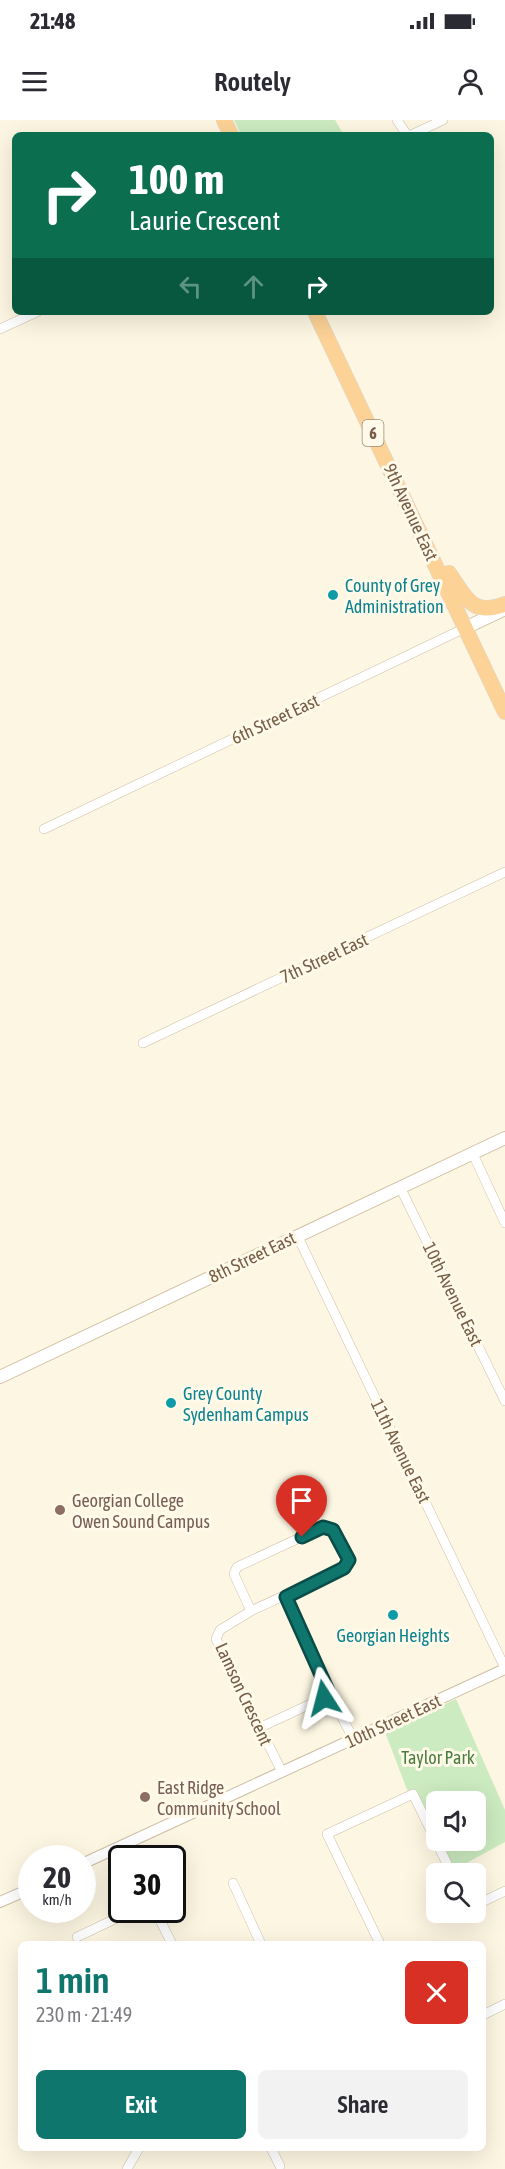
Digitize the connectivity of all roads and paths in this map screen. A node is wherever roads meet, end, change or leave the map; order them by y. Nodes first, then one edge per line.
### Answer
1 (397, 120) edge
2 (443, 120) edge
3 (407, 132) edge
4 (416, 132) edge
5 (30, 315) edge
6 (316, 315) edge
7 (0, 329) edge
8 (431, 553) junction
9 (505, 604) edge
10 (505, 609) edge
11 (465, 628) junction
12 (505, 712) edge
13 (44, 829) dead end
14 (505, 872) edge
15 (143, 1043) dead end
16 (505, 1138) edge
17 (473, 1154) junction
18 (400, 1187) junction
19 (505, 1223) edge
20 (297, 1235) junction
21 (0, 1377) edge
22 (505, 1401) edge
23 (286, 1597) junction
24 (251, 1611) junction
25 (505, 1669) edge
26 (330, 1695) junction
27 (259, 1728) junction
28 (354, 1740) junction
29 (282, 1772) junction
30 (96, 1858) edge
31 (447, 1863) edge
32 (233, 1882) dead end
33 (505, 1891) edge
34 (18, 1894) edge
35 (486, 1900) edge
36 (0, 1902) edge
37 (108, 1922) edge
38 (162, 1923) edge
39 (77, 1937) dead end
40 (170, 1941) edge
41 (260, 1941) edge
42 (379, 1941) edge
43 (505, 2004) edge
44 (486, 2014) edge
45 (137, 2151) edge
46 (272, 2151) edge
47 (280, 2166) dead end
48 (127, 2169) edge

1 - 3 street
2 - 4 street
5 - 7 street
6 - 8 highway, 9th Avenue East / 6
8 - 9 highway
8 - 11 highway, 9th Avenue East / 6
10 - 11 main road, 6th Street East
11 - 12 highway, 9th Avenue East / 6
11 - 13 street, 6th Street East
14 - 15 street, 7th Street East
16 - 17 main road, 8th Street East
17 - 18 main road, 8th Street East
17 - 19 street
18 - 20 main road, 8th Street East
18 - 22 street, 10th Avenue East
20 - 21 main road, 8th Street East
20 - 25 street, 11th Avenue East
23 - 24 street, Lamson Crescent
23 - 24 street, Lamson Crescent
23 - 26 street
24 - 27 street, Lamson Crescent
25 - 28 street, 10th Street East
26 - 27 street
26 - 28 street
27 - 29 street, Lamson Crescent
28 - 29 street, 10th Street East
29 - 30 street, 10th Street East
31 - 42 street
32 - 41 street
33 - 35 street
34 - 36 street
37 - 39 street
38 - 40 street
43 - 44 street
45 - 48 street
46 - 47 street

